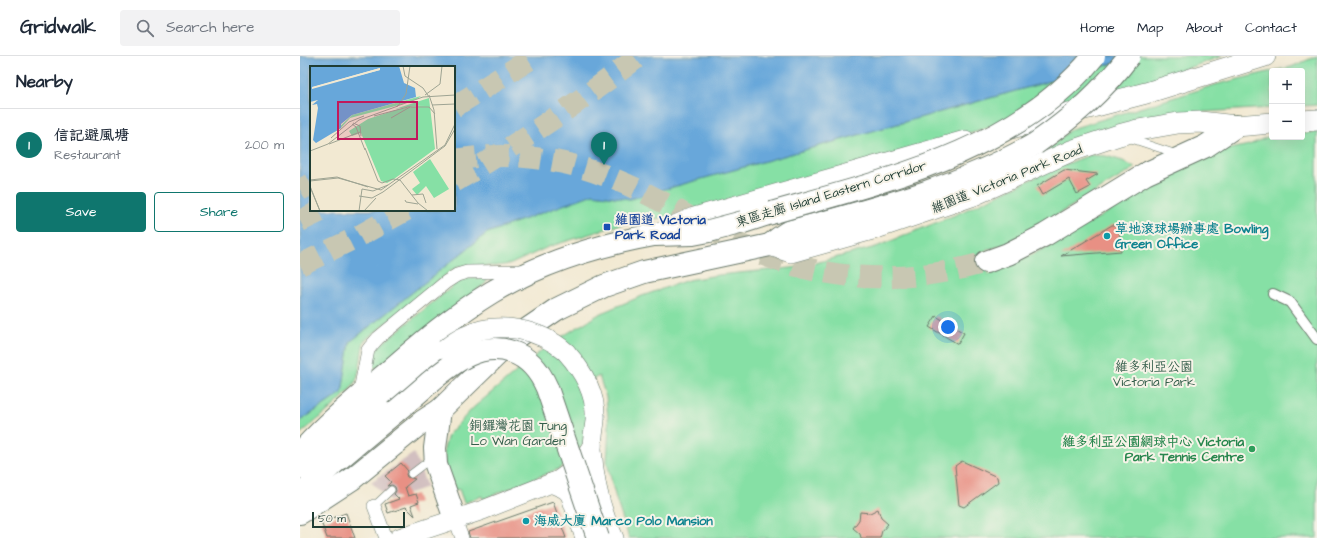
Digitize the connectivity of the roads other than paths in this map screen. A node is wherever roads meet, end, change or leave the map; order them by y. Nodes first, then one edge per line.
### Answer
1 (1094, 56) edge
2 (1129, 56) edge
3 (1265, 56) edge
4 (1317, 120) edge
5 (1305, 121) edge
6 (1269, 123) edge
7 (1236, 126) junction
8 (1118, 135) junction
9 (1183, 156) junction
10 (654, 235) junction
11 (770, 245) junction
12 (986, 262) tunnel mouth
13 (534, 270) junction
14 (1273, 294) dead end
15 (1317, 338) edge
16 (359, 396) junction
17 (440, 410) junction
18 (592, 446) junction
19 (435, 456) junction
20 (305, 460) edge
21 (410, 474) dead end
22 (551, 483) junction
23 (391, 490) dead end
24 (300, 495) edge
25 (374, 506) joint
26 (300, 513) edge
27 (458, 528) edge
28 (386, 538) edge
29 (399, 538) edge
30 (585, 538) edge
31 (598, 538) edge
32 (614, 538) edge

1 - 10 highway, 東區走廊 Island Eastern Corridor, bridge
2 - 11 highway, 東區走廊 Island Eastern Corridor, bridge
3 - 10 main road
4 - 5 main road
6 - 7 main road, 維園道 Victoria Park Road
7 - 8 main road, 維園道 Victoria Park Road
7 - 9 highway
8 - 9 lane
8 - 11 main road, 維園道 Victoria Park Road
9 - 12 highway
10 - 13 highway
11 - 17 highway
13 - 16 highway
13 - 16 street
14 - 15 street
16 - 20 highway
17 - 19 highway
17 - 26 highway
18 - 20 main road, bridge
18 - 22 main road
18 - 32 main road
19 - 21 lane
19 - 27 highway
22 - 27 main road
22 - 30 main road
23 - 25 lane
24 - 31 highway, bridge
25 - 28 street
27 - 29 main road

